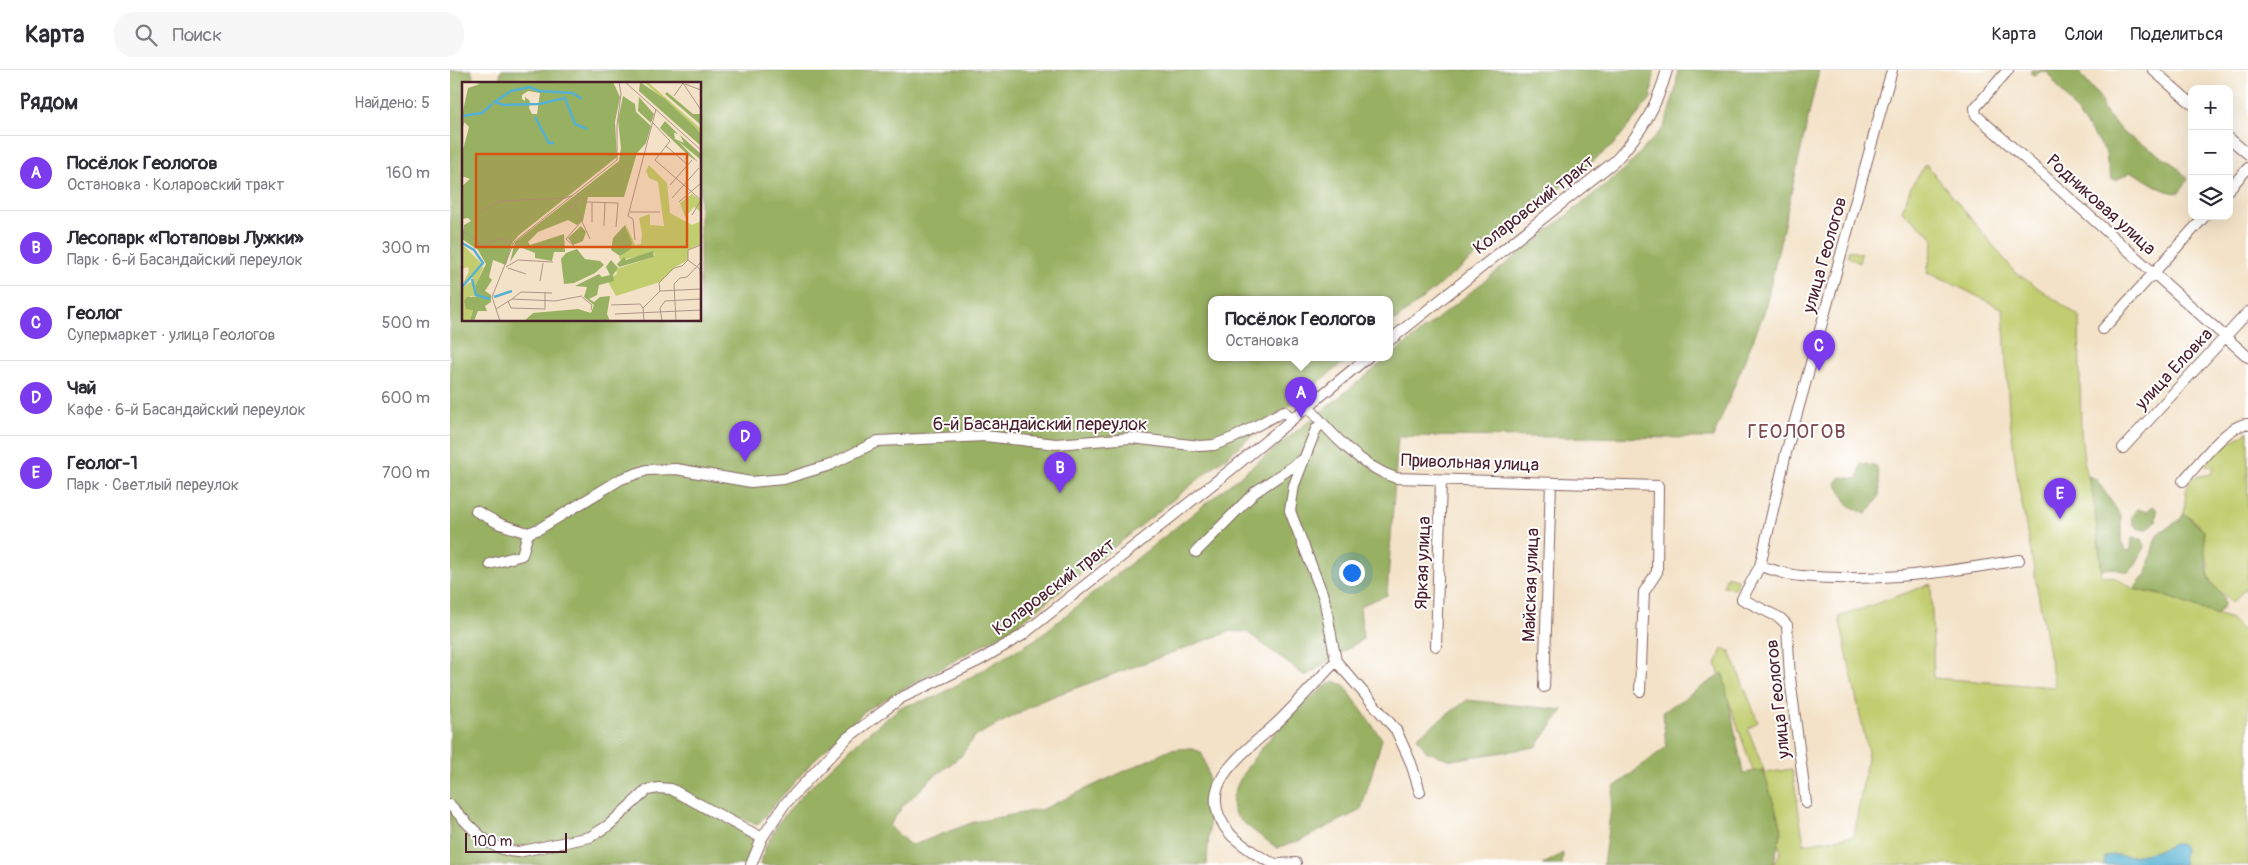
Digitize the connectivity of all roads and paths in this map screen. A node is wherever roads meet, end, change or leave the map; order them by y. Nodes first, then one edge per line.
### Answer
1 (1667, 70) edge
2 (1892, 70) edge
3 (2008, 70) edge
4 (2153, 70) edge
5 (2188, 101) edge
6 (2233, 141) edge
7 (2248, 154) edge
8 (2248, 168) edge
9 (2233, 185) edge
10 (2201, 220) edge
11 (2153, 274) junction
12 (2248, 312) edge
13 (2103, 329) dead end
14 (2225, 337) junction
15 (1393, 338) edge
16 (2248, 357) edge
17 (1363, 361) edge
18 (1307, 405) junction
19 (1291, 418) junction
20 (1322, 423) junction
21 (2248, 424) edge
22 (2123, 448) dead end
23 (1304, 459) junction
24 (1441, 480) junction
25 (2183, 481) dead end
26 (1551, 483) junction
27 (476, 511) dead end
28 (528, 533) junction
29 (1196, 552) dead end
30 (2019, 560) dead end
31 (490, 564) dead end
32 (1760, 566) junction
33 (1436, 646) dead end
34 (1336, 661) junction
35 (1544, 687) dead end
36 (1640, 691) dead end
37 (1420, 792) dead end
38 (1806, 803) dead end
39 (450, 805) edge
40 (762, 838) junction
41 (1296, 863) dead end
42 (751, 865) edge

1 - 15 street, Коларовский тракт
2 - 32 street, улица Геологов
3 - 11 street, Родниковая улица
4 - 5 street
6 - 7 street
8 - 9 street
10 - 11 street
11 - 13 street
11 - 14 street, Родниковая улица
12 - 14 street, улица Еловка
14 - 16 street, Родниковая улица
14 - 22 street, улица Еловка
17 - 18 street, Коларовский тракт
18 - 19 street, Коларовский тракт
18 - 20 street, Привольная улица
19 - 28 street, 6-й Басандайский переулок
19 - 40 street, Коларовский тракт
20 - 23 street
20 - 24 street, Привольная улица
21 - 25 street
23 - 29 street
23 - 34 street
24 - 26 street, Привольная улица
24 - 33 street, Яркая улица
26 - 35 street, Майская улица
26 - 36 street, Привольная улица
27 - 28 street
28 - 31 street
30 - 32 street
32 - 38 street, улица Геологов
34 - 37 street
34 - 41 street
39 - 40 street
40 - 42 street, Коларовский тракт

